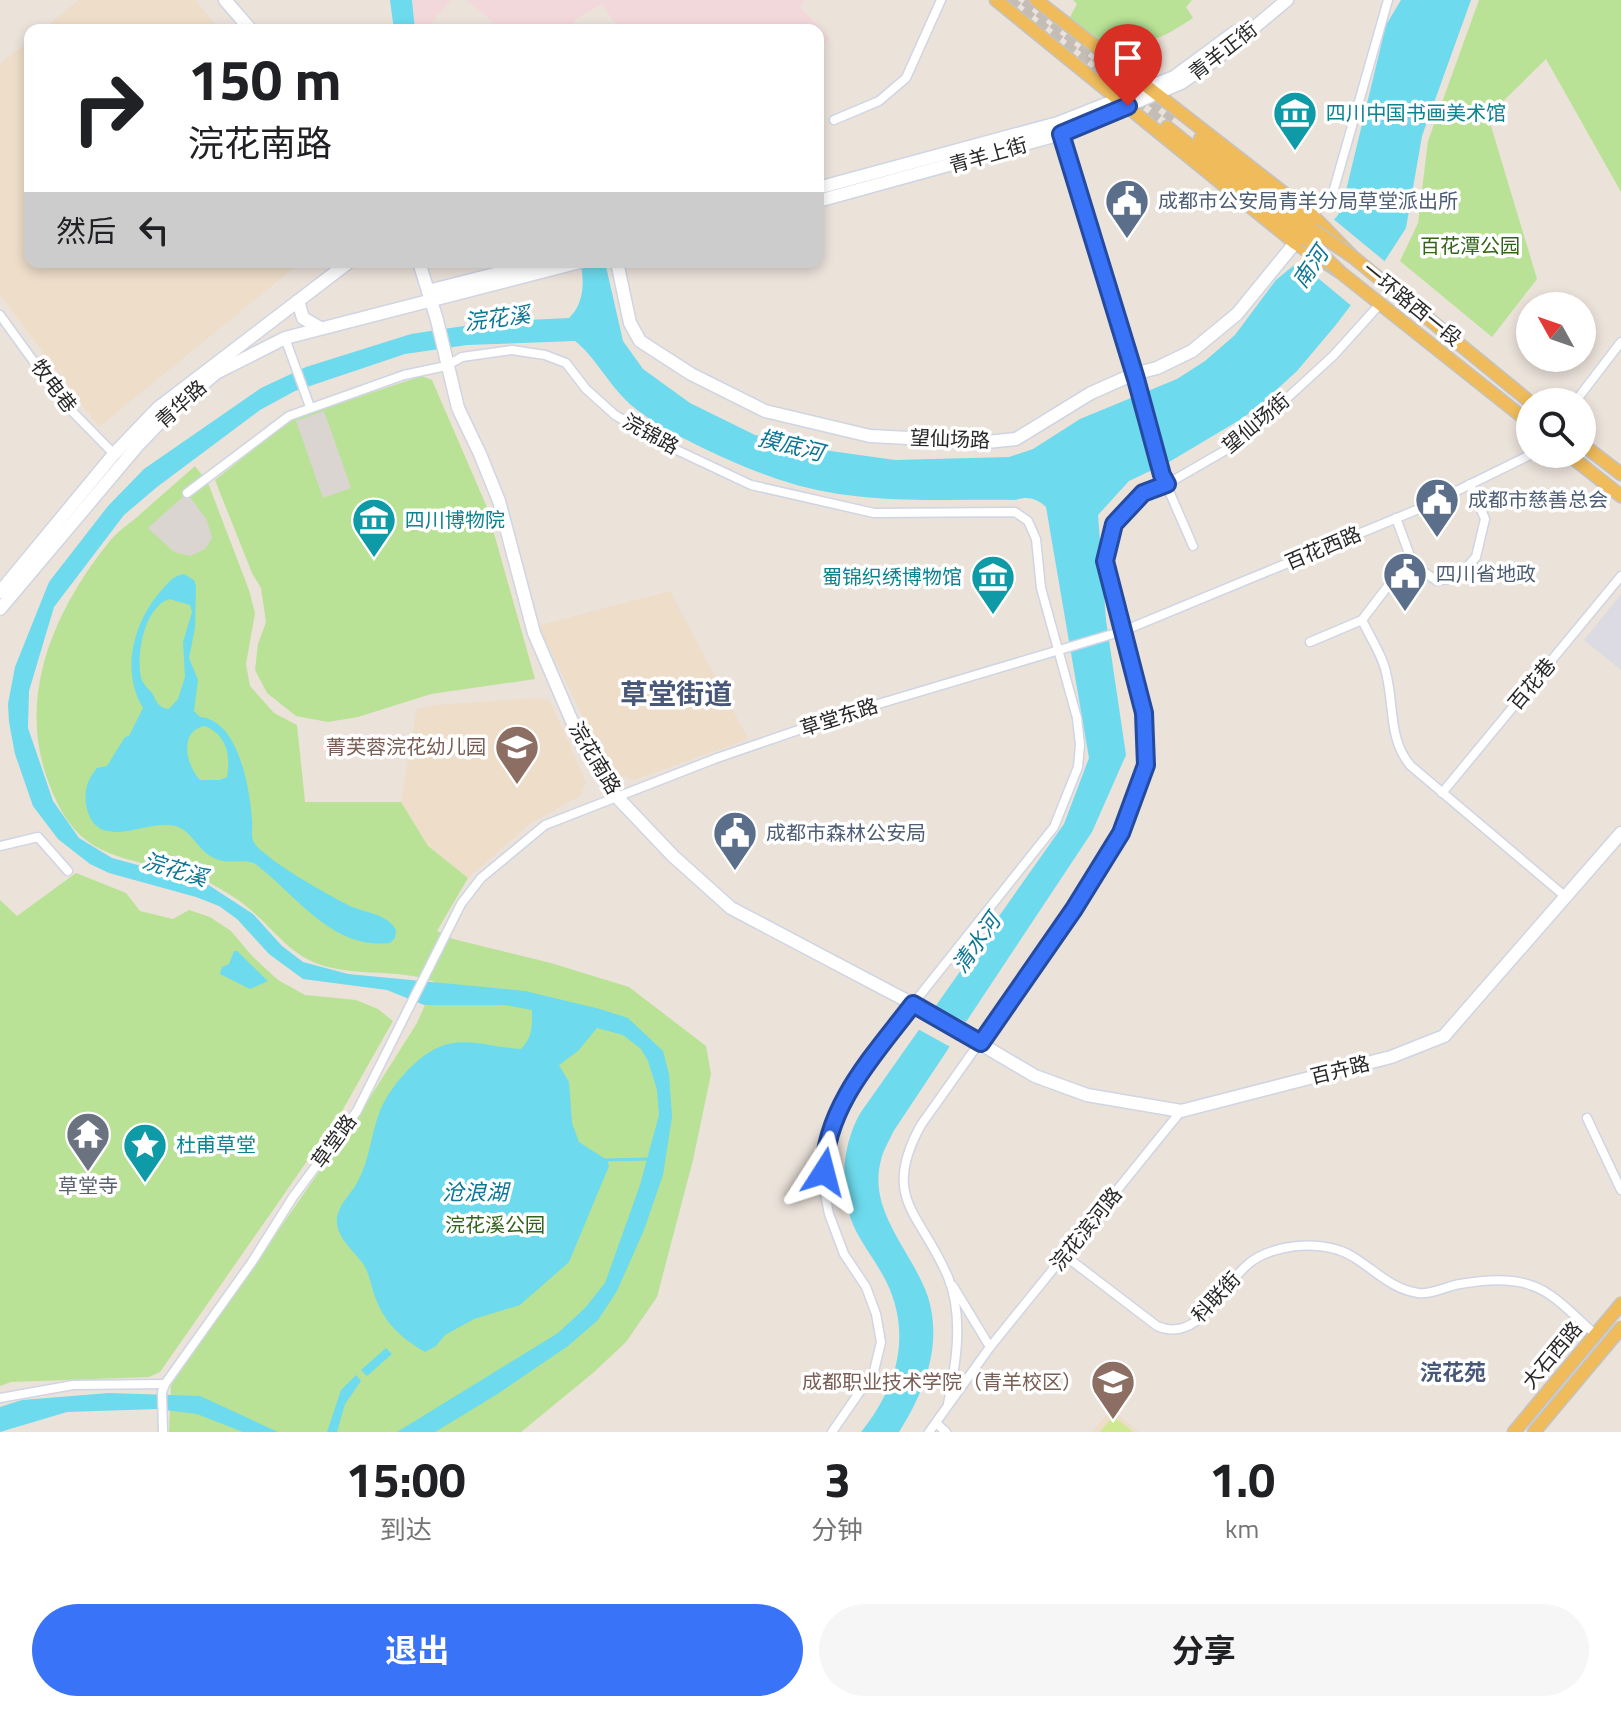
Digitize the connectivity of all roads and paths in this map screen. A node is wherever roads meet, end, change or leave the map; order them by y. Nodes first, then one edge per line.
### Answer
1 (225, 0) edge
2 (941, 0) edge
3 (996, 0) edge
4 (1036, 0) edge
5 (1275, 0) edge
6 (1287, 0) edge
7 (1388, 0) edge
8 (246, 24) edge
9 (1149, 90) junction
10 (1123, 102) junction
11 (834, 120) dead end
12 (1171, 123) tunnel mouth
13 (1060, 128) junction
14 (824, 187) edge
15 (824, 199) edge
16 (1308, 233) junction
17 (341, 268) edge
18 (421, 268) edge
19 (522, 268) edge
20 (555, 268) edge
21 (618, 268) edge
22 (430, 296) junction
23 (298, 301) junction
24 (1380, 304) junction
25 (0, 315) edge
26 (320, 328) junction
27 (285, 338) junction
28 (1621, 342) edge
29 (1611, 356) junction
30 (1621, 363) edge
31 (446, 366) junction
32 (1135, 377) junction
33 (1586, 388) edge
34 (1516, 390) edge
35 (310, 407) junction
36 (1516, 412) edge
37 (114, 454) junction
38 (1596, 455) edge
39 (1516, 462) edge
40 (1586, 468) edge
41 (1621, 474) edge
42 (1167, 484) junction
43 (1470, 484) junction
44 (187, 493) dead end
45 (1621, 496) edge
46 (1396, 518) junction
47 (1193, 546) dead end
48 (1410, 557) junction
49 (1621, 576) edge
50 (0, 592) edge
51 (0, 609) edge
52 (1362, 620) junction
53 (1123, 631) junction
54 (1112, 635) joint
55 (1310, 642) dead end
56 (1061, 650) junction
57 (1442, 793) junction
58 (616, 796) junction
59 (1621, 833) edge
60 (0, 846) edge
61 (68, 871) dead end
62 (1567, 898) junction
63 (919, 1007) junction
64 (981, 1043) junction
65 (1181, 1111) junction
66 (1587, 1118) dead end
67 (1621, 1190) edge
68 (1064, 1255) junction
69 (948, 1277) junction
70 (1621, 1304) edge
71 (1621, 1328) edge
72 (1595, 1334) junction
73 (990, 1347) junction
74 (163, 1388) junction
75 (0, 1398) edge
76 (948, 1404) junction
77 (936, 1423) junction
78 (163, 1432) edge
79 (832, 1432) edge
80 (929, 1432) edge
81 (946, 1432) edge
82 (1514, 1432) edge
83 (1534, 1432) edge

1 - 8 street
2 - 11 street
3 - 10 main road
4 - 9 main road
5 - 9 street, 青羊正街
6 - 9 street, 青羊正街
7 - 16 street
9 - 10 street, 青羊上街
9 - 16 main road
10 - 13 street, 青羊上街
10 - 16 main road
12 - 16 main road
13 - 14 street, 青羊上街
13 - 15 street, 青羊上街
13 - 32 street
16 - 24 main road, 一环路西一段, bridge
16 - 32 street, 望仙场路
16 - 34 main road, 一环路西一段, bridge
17 - 23 street, 青华路
18 - 22 street, 浣花南路
19 - 22 street
20 - 22 street
21 - 32 street, 望仙场路
22 - 26 street, 青华路
22 - 31 street, 浣花南路
23 - 26 street
23 - 37 street, 青华路
24 - 36 main road, 一环路西一段
24 - 42 street, 望仙场街
25 - 37 street, 牧电巷
26 - 27 street, 青华路
27 - 35 street
27 - 51 street, 青华路
28 - 29 street
29 - 30 street
29 - 33 street
31 - 35 street, 浣锦路
31 - 56 street, 浣锦路
31 - 58 street, 浣花南路
32 - 42 street
35 - 44 street, 浣锦路
37 - 50 street, 青华路
38 - 41 main road
39 - 43 street, 百花西路
40 - 45 main road
42 - 47 street
42 - 53 street, 望仙场街
43 - 46 street, 百花西路
43 - 48 street
46 - 48 street
46 - 53 street, 百花西路
48 - 52 street
49 - 57 street, 百花巷
52 - 55 street
52 - 57 street
53 - 54 street, 百花西路
53 - 64 street, 望仙场街
54 - 56 street, 草堂东路
56 - 58 street, 草堂东路
56 - 63 street
57 - 62 street
58 - 63 street, 浣花南路
58 - 74 street, 草堂路
59 - 62 street, 百卉路
60 - 61 street
62 - 65 street, 百卉路
63 - 64 street, 浣花南路
63 - 79 street
64 - 65 street, 百卉路
64 - 69 street, 浣花滨河路
65 - 68 street, 浣花滨河路
66 - 67 street
68 - 72 street, 科联街
68 - 73 street, 浣花滨河路
69 - 73 street, 浣花滨河路
69 - 76 street, 浣花滨河路
70 - 72 main road, 大石西路
71 - 83 main road, 大石西路
72 - 82 main road, 大石西路
73 - 76 street, 浣花滨河路
74 - 75 street
74 - 78 street
76 - 77 street, 浣花滨河路
77 - 80 street, 浣花滨河路
77 - 81 street

